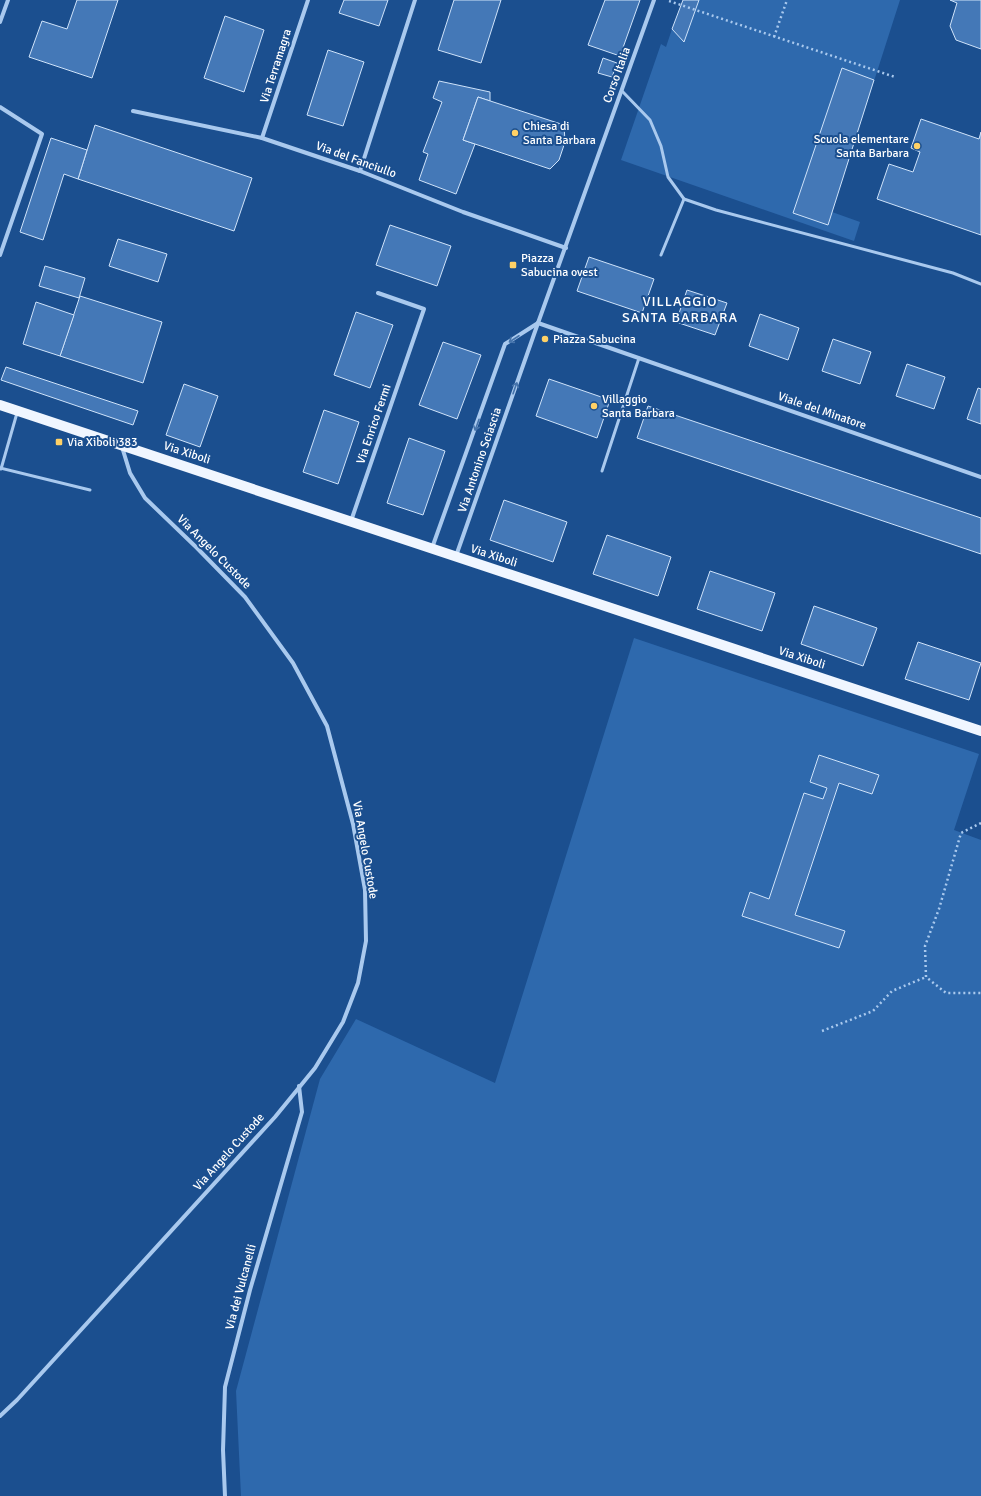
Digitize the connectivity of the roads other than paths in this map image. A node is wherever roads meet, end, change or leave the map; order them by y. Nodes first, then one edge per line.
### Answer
1 (8, 0) edge
2 (308, 0) edge
3 (415, 0) edge
4 (654, 0) edge
5 (0, 22) edge
6 (622, 91) junction
7 (0, 107) edge
8 (133, 111) dead end
9 (262, 138) junction
10 (360, 171) junction
11 (684, 199) junction
12 (566, 248) junction
13 (0, 255) edge
14 (661, 255) dead end
15 (981, 284) edge
16 (378, 293) dead end
17 (538, 323) junction
18 (639, 358) junction
19 (0, 405) edge
20 (18, 411) junction
21 (122, 445) junction
22 (0, 468) edge
23 (602, 472) dead end
24 (981, 477) edge
25 (90, 490) dead end
26 (351, 521) junction
27 (432, 549) junction
28 (456, 557) junction
29 (981, 731) edge
30 (299, 1086) junction
31 (0, 1416) edge
32 (225, 1496) edge

1 - 5 street
2 - 9 street, Via Terramagra
3 - 10 street
4 - 6 street, Corso Italia
6 - 11 lane
6 - 12 street, Corso Italia
7 - 13 street
8 - 9 street, Via del Fanciullo
9 - 10 street, Via del Fanciullo
10 - 12 street, Via del Fanciullo
11 - 14 lane
11 - 15 lane
12 - 17 street, Corso Italia
16 - 26 street, Via Enrico Fermi
17 - 18 street
17 -> 27 street, Via Antonino Sciascia
28 -> 17 street, Via Antonino Sciascia
18 - 23 lane
18 - 24 street, Viale del Minatore
19 - 20 main road, Via Xiboli
20 - 21 main road, Via Xiboli
20 - 22 lane
21 - 26 main road, Via Xiboli
21 - 30 street, Via Angelo Custode
22 - 25 lane
26 - 27 main road, Via Xiboli
27 - 28 main road, Via Xiboli
28 - 29 main road, Via Xiboli
30 - 31 street, Via Angelo Custode
30 - 32 street, Via dei Vulcanelli

